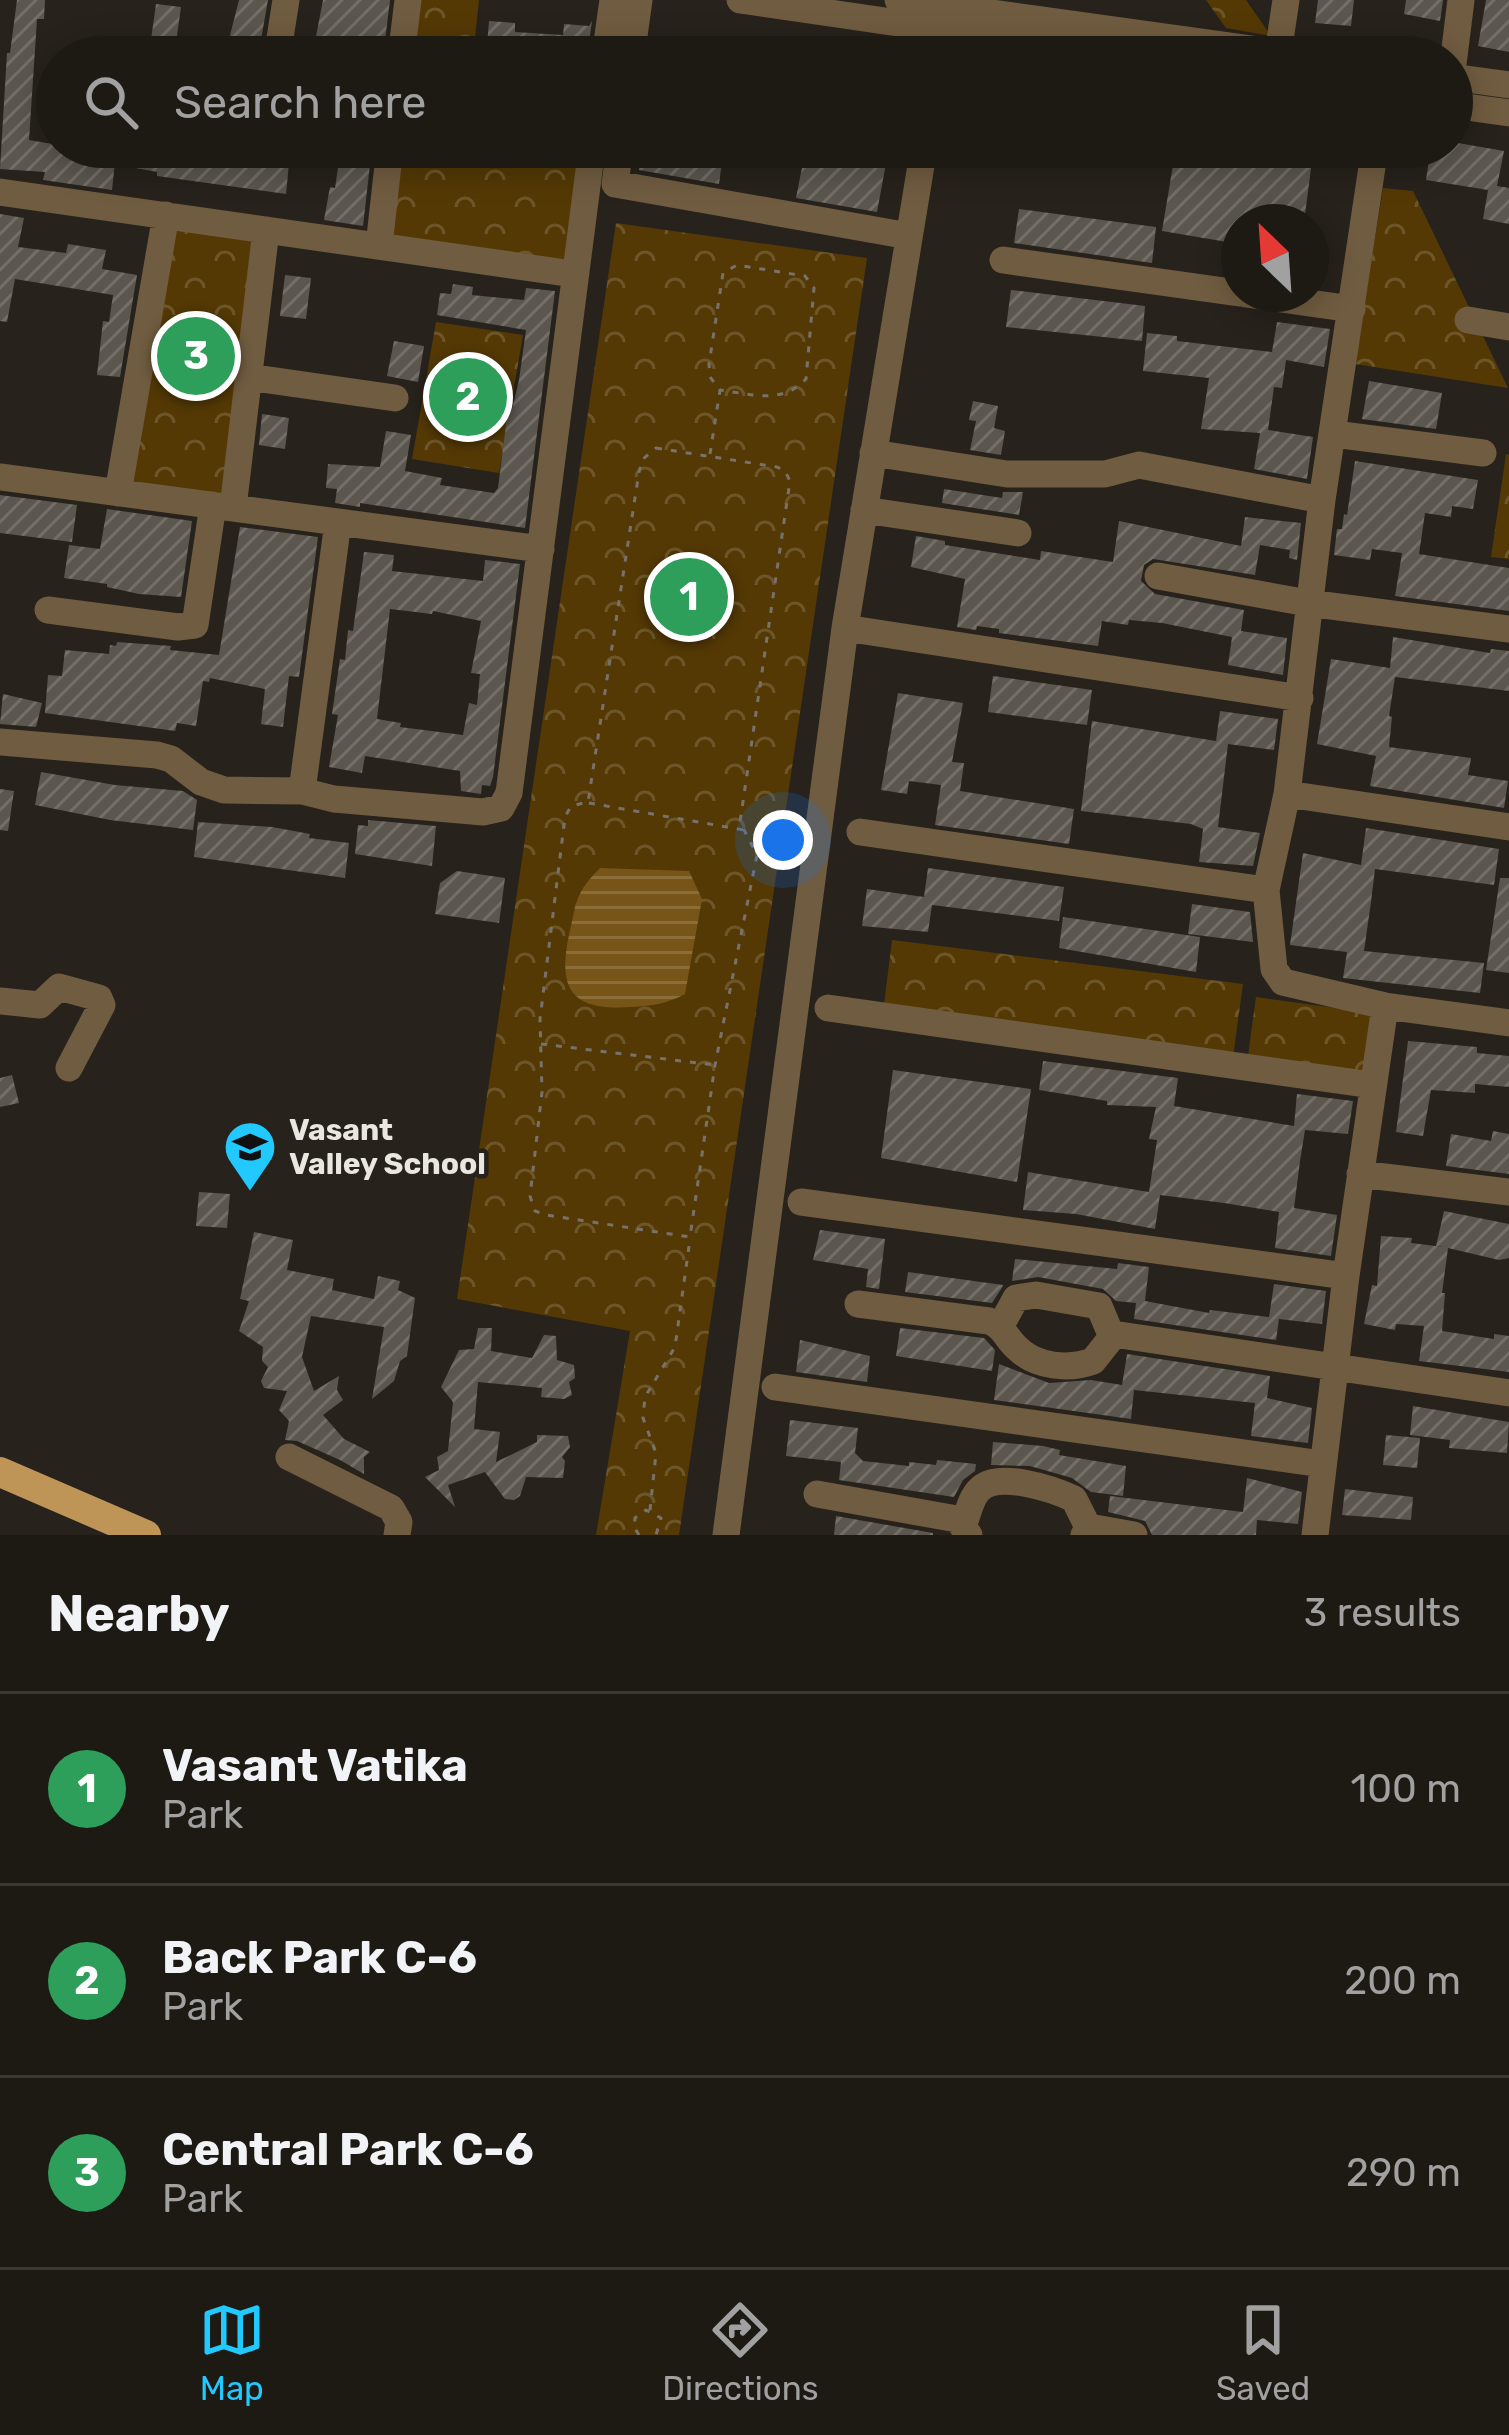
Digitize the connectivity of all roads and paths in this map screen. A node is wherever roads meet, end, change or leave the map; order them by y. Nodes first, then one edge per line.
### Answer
1 (286, 0) edge
2 (408, 0) edge
3 (613, 0) edge
4 (639, 0) edge
5 (740, 0) edge
6 (898, 0) edge
7 (1286, 0) edge
8 (1461, 0) edge
9 (944, 28) junction
10 (280, 36) edge
11 (404, 36) edge
12 (608, 36) edge
13 (635, 36) edge
14 (943, 36) edge
15 (996, 36) edge
16 (1156, 36) edge
17 (1281, 36) edge
18 (1457, 36) edge
19 (1473, 78) edge
20 (1509, 85) edge
21 (1473, 108) edge
22 (1509, 113) edge
23 (388, 168) edge
24 (589, 168) edge
25 (617, 168) edge
26 (920, 168) edge
27 (1365, 168) edge
28 (0, 192) edge
29 (166, 215) junction
30 (266, 230) junction
31 (909, 236) junction
32 (379, 246) junction
33 (1003, 260) dead end
34 (573, 274) junction
35 (1221, 291) edge
36 (1329, 306) edge
37 (1352, 309) junction
38 (1468, 320) dead end
39 (1509, 327) edge
40 (248, 377) junction
41 (720, 390) junction
42 (395, 398) dead end
43 (1334, 434) junction
44 (873, 453) junction
45 (1483, 453) dead end
46 (710, 456) junction
47 (0, 477) edge
48 (118, 493) junction
49 (1322, 500) junction
50 (223, 507) junction
51 (864, 509) junction
52 (338, 522) junction
53 (1018, 533) dead end
54 (541, 549) junction
55 (1158, 576) dead end
56 (1308, 603) junction
57 (48, 610) dead end
58 (845, 628) junction
59 (1509, 629) edge
60 (1300, 698) junction
61 (0, 742) edge
62 (302, 791) junction
63 (1287, 794) junction
64 (588, 802) junction
65 (1509, 827) edge
66 (744, 830) junction
67 (860, 832) dead end
68 (1266, 890) junction
69 (0, 1000) edge
70 (1384, 1006) junction
71 (828, 1008) dead end
72 (1509, 1023) edge
73 (539, 1044) junction
74 (715, 1065) junction
75 (69, 1068) dead end
76 (1372, 1084) junction
77 (1360, 1174) junction
78 (1509, 1192) edge
79 (801, 1202) dead end
80 (690, 1237) junction
81 (1346, 1276) junction
82 (858, 1304) dead end
83 (1000, 1327) junction
84 (1112, 1337) junction
85 (1337, 1366) junction
86 (775, 1388) dead end
87 (1509, 1394) edge
88 (289, 1457) dead end
89 (1322, 1464) junction
90 (0, 1472) edge
91 (0, 1494) edge
92 (818, 1494) dead end
93 (650, 1510) junction
94 (966, 1530) edge
95 (1087, 1532) edge
96 (88, 1535) edge
97 (146, 1535) edge
98 (397, 1535) edge
99 (639, 1535) edge
100 (656, 1535) edge
101 (727, 1535) edge
102 (1134, 1535) edge
103 (1316, 1535) edge

1 - 10 street
2 - 11 street
3 - 12 street
4 - 13 street
5 - 9 street
6 - 16 street
7 - 17 street
8 - 18 street
9 - 14 street
9 - 15 street
19 - 20 street
21 - 22 street
23 - 32 street
24 - 34 street
25 - 31 street
26 - 31 street
27 - 37 street
28 - 29 street
29 - 30 street
29 - 48 street
30 - 32 street
30 - 40 street
31 - 44 street
32 - 34 street
33 - 35 street
34 - 54 street
36 - 37 street
37 - 43 street
38 - 39 street
40 - 42 street
40 - 50 street
41 - 41 path
41 - 46 path
43 - 45 street
43 - 49 street
44 - 49 street
44 - 51 street
46 - 64 path
46 - 66 path
47 - 48 street
48 - 50 street
49 - 56 street
50 - 52 street
50 - 57 street
51 - 53 street
51 - 58 street
52 - 54 street
52 - 62 street
54 - 62 street
55 - 56 street
56 - 59 street
56 - 60 street
58 - 60 street
58 - 101 street
60 - 63 street
61 - 62 street
63 - 65 street
63 - 68 street
64 - 66 path
64 - 73 path
66 - 74 path
67 - 68 street
68 - 70 street
69 - 75 street
70 - 72 street
70 - 76 street
71 - 76 street
73 - 74 path
73 - 80 path
74 - 80 path
76 - 77 street
77 - 78 street
77 - 81 street
79 - 81 street
80 - 93 path
81 - 85 street
82 - 83 street
83 - 84 street
83 - 84 street
84 - 85 street
85 - 87 street
85 - 89 street
86 - 89 street
88 - 98 street
89 - 103 street
90 - 97 main road
91 - 96 main road
92 - 94 street
93 - 99 path
93 - 100 path
94 - 95 street
95 - 102 street

